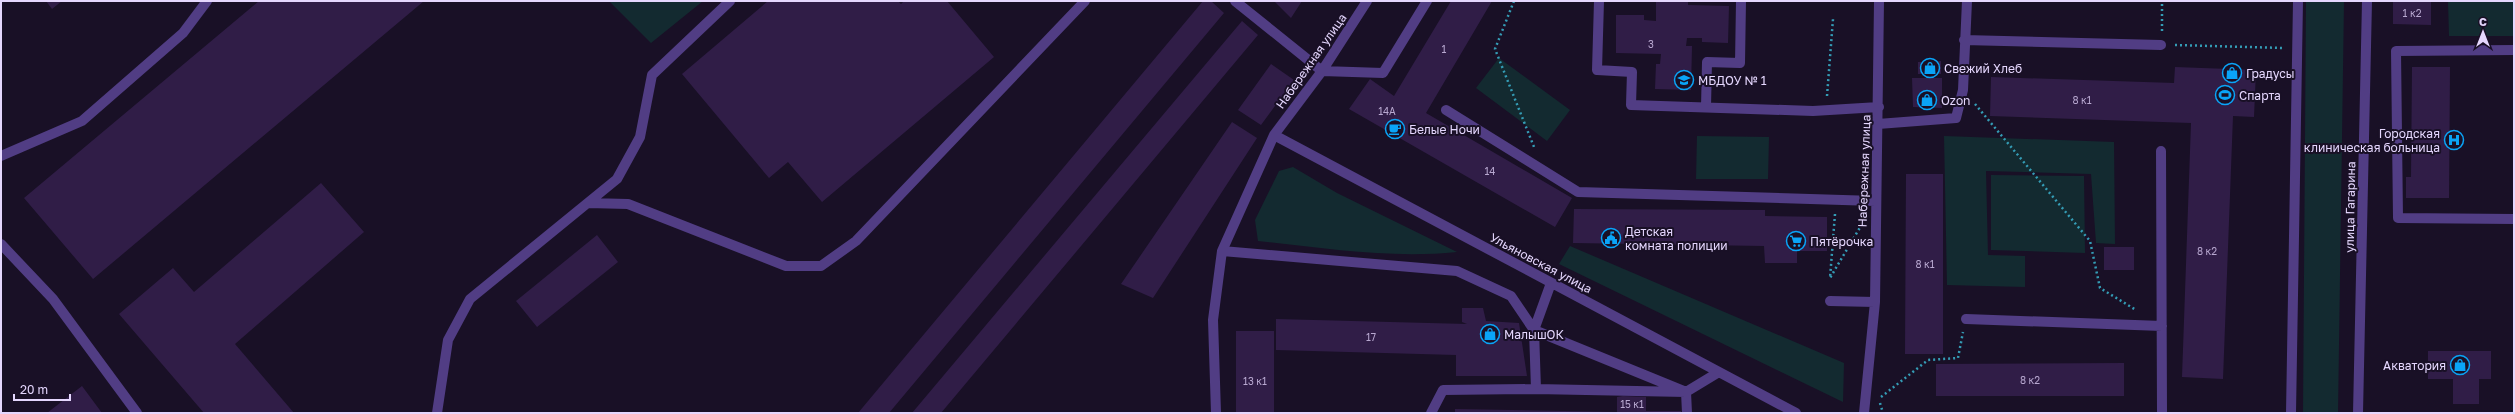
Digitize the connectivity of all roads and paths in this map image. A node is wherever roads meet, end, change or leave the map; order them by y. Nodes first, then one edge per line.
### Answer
1 (207, 1) edge
2 (730, 1) edge
3 (1085, 1) edge
4 (1235, 1) edge
5 (1367, 1) edge
6 (1427, 1) edge
7 (1514, 1) edge
8 (1599, 1) edge
9 (1741, 1) edge
10 (1879, 1) edge
11 (1967, 1) edge
12 (2162, 1) edge
13 (2298, 1) edge
14 (2367, 1) edge
15 (1833, 19) dead end
16 (1964, 40) junction
17 (2161, 45) junction
18 (2298, 48) junction
19 (2514, 50) edge
20 (1322, 71) junction
21 (1963, 90) junction
22 (1706, 107) junction
23 (1879, 107) junction
24 (1446, 110) dead end
25 (1825, 111) junction
26 (1878, 124) junction
27 (1274, 135) junction
28 (2161, 151) dead end
29 (1, 156) edge
30 (1543, 168) junction
31 (1836, 199) junction
32 (1875, 201) junction
33 (588, 203) junction
34 (2514, 219) edge
35 (1, 244) edge
36 (1222, 251) junction
37 (1551, 283) junction
38 (1830, 301) dead end
39 (1875, 302) junction
40 (2137, 311) dead end
41 (1966, 319) joint
42 (2162, 326) junction
43 (1534, 330) junction
44 (1719, 372) junction
45 (1536, 389) junction
46 (1686, 392) junction
47 (1879, 399) dead end
48 (137, 413) edge
49 (438, 413) edge
50 (1216, 413) edge
51 (1431, 413) edge
52 (1687, 413) edge
53 (1796, 413) edge
54 (1864, 413) edge
55 (2162, 413) edge
56 (2291, 413) edge
57 (2358, 413) edge

1 - 29 street
2 - 33 street
3 - 33 street
4 - 20 street
5 - 20 street, Набережная улица
6 - 20 street
7 - 30 path
8 - 22 street
9 - 22 street
10 - 23 street, Набережная улица
11 - 16 street
12 - 17 path
13 - 18 street
14 - 57 street, улица Гагарина
15 - 25 path
16 - 17 street
16 - 21 street
17 - 18 path
18 - 56 street
19 - 34 street
20 - 27 street, Набережная улица
21 - 26 street
21 - 40 path
22 - 25 street
23 - 25 street
23 - 26 street, Набережная улица
24 - 30 street
26 - 32 street, Набережная улица
27 - 36 street, Набережная улица
27 - 37 street, Ульяновская улица
28 - 42 street
30 - 31 street
31 - 32 street
31 - 32 path
32 - 39 street, Набережная улица
33 - 49 street
35 - 48 street
36 - 43 street
36 - 50 street, Набережная улица
37 - 43 street
37 - 44 street, Ульяновская улица
38 - 39 street
39 - 54 street, Набережная улица
41 - 42 street
41 - 47 path
42 - 55 street
43 - 45 street
43 - 46 street
44 - 46 street
44 - 53 street, Ульяновская улица
45 - 46 street
45 - 51 street
46 - 52 street

